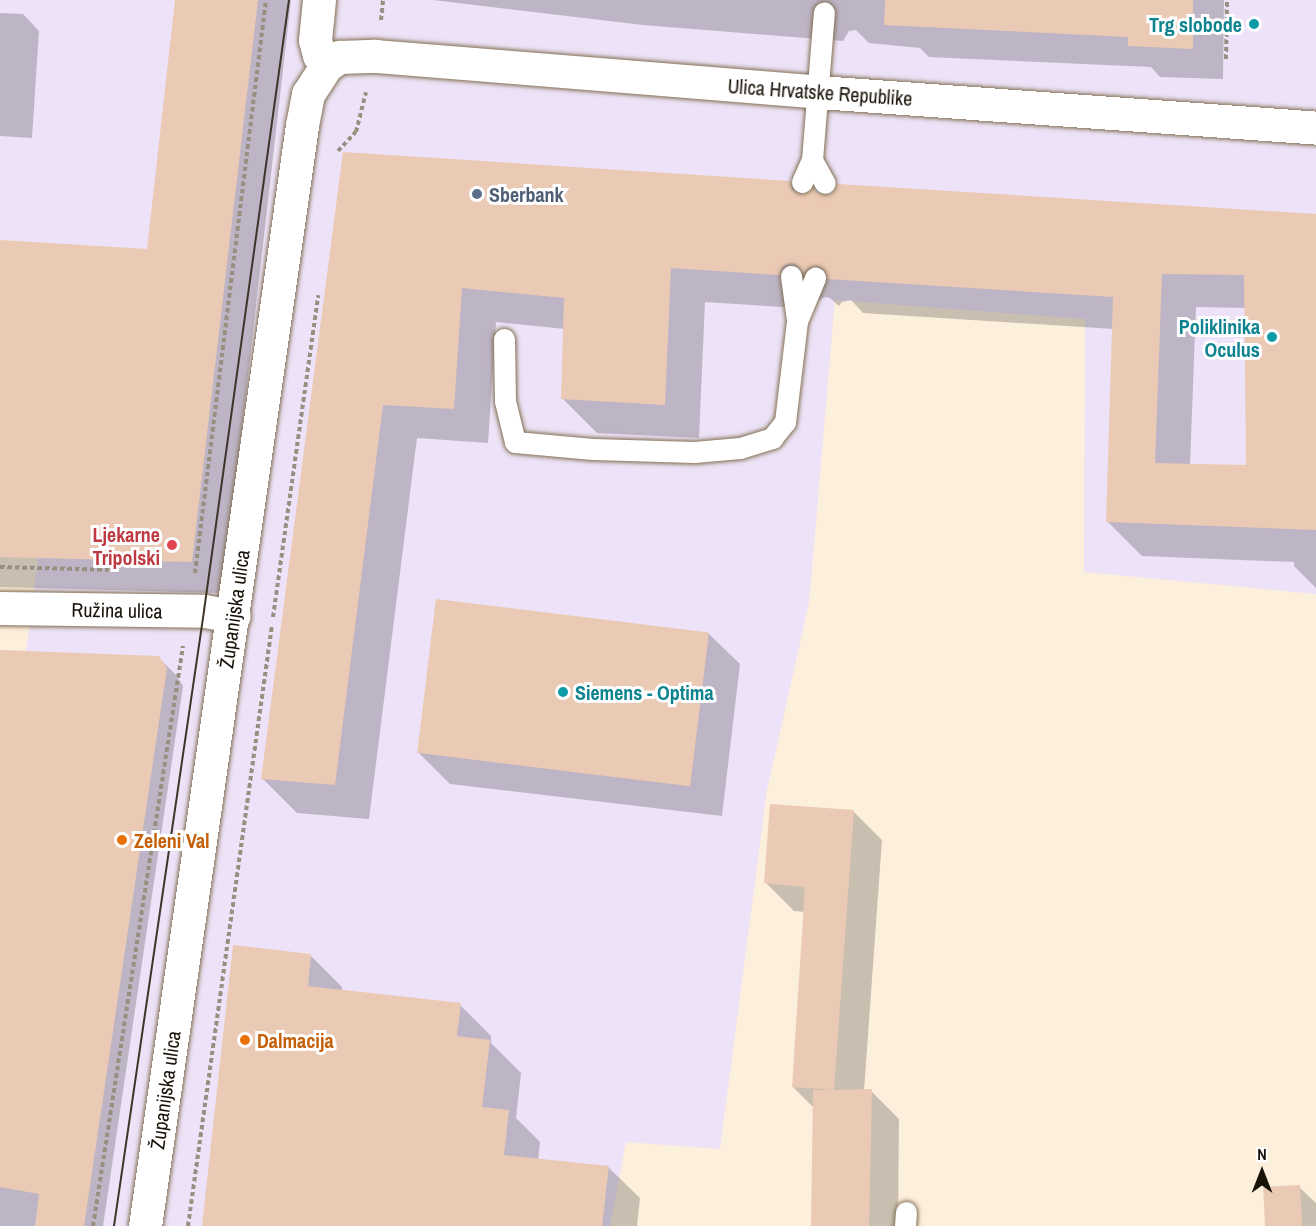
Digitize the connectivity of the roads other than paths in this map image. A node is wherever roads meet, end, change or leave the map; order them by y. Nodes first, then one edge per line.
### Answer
1 (319, 0) edge
2 (824, 12) dead end
3 (327, 66) junction
4 (819, 92) junction
5 (1316, 128) edge
6 (812, 160) junction
7 (802, 182) dead end
8 (825, 183) dead end
9 (791, 276) dead end
10 (815, 278) dead end
11 (798, 321) junction
12 (504, 339) dead end
13 (0, 608) edge
14 (234, 616) junction
15 (145, 1226) edge

1 - 3 street
2 - 4 lane
3 - 4 street, Ulica Hrvatske Republike
3 - 14 street, Županijska ulica
4 - 5 street, Ulica Hrvatske Republike
4 - 6 lane
6 - 7 lane
6 - 8 lane
9 - 11 lane
10 - 11 lane
11 - 12 lane
13 - 14 street, Ružina ulica
14 - 15 street, Županijska ulica

